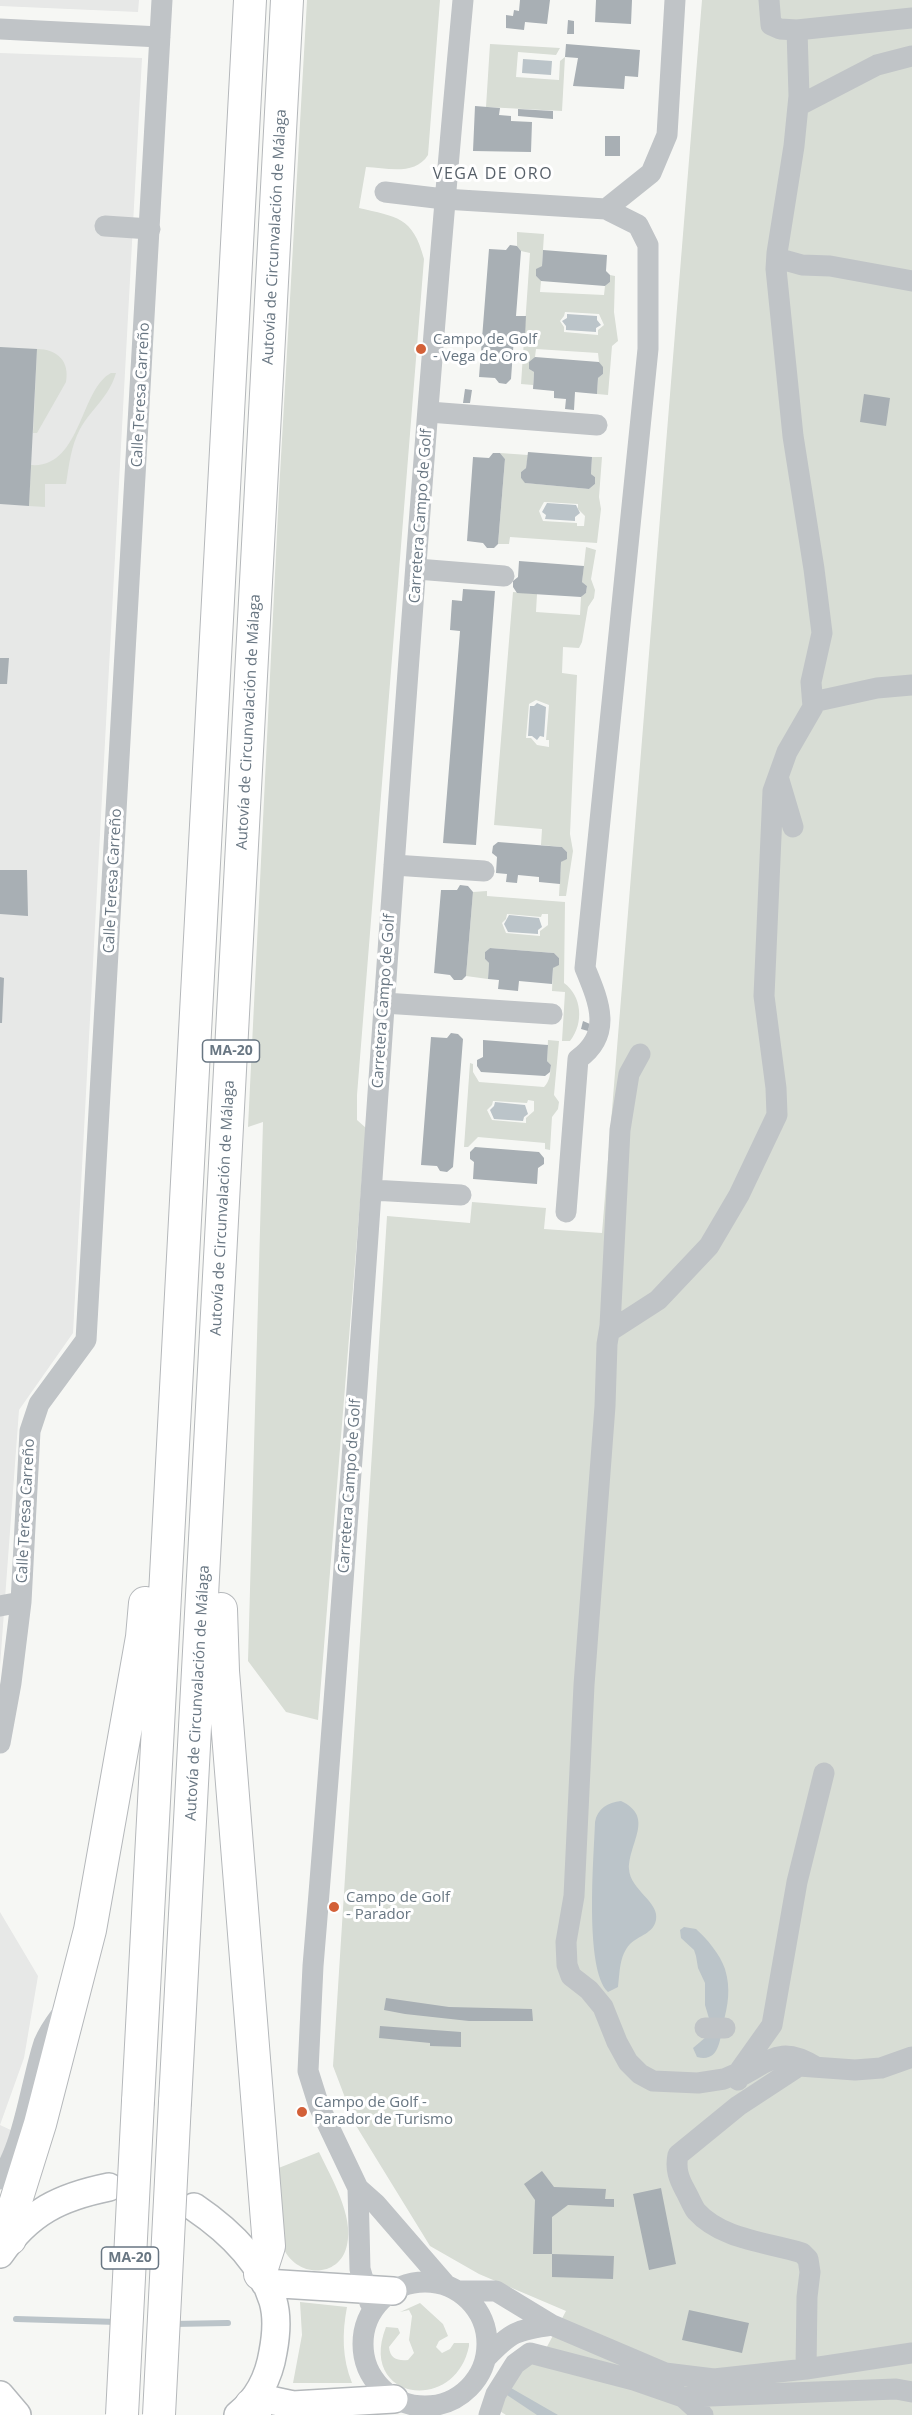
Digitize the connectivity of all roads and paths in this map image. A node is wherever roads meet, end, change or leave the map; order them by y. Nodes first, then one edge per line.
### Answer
1 (162, 0) edge
2 (250, 0) edge
3 (287, 0) edge
4 (463, 0) edge
5 (675, 0) edge
6 (768, 0) edge
7 (912, 18) edge
8 (0, 29) edge
9 (797, 30) junction
10 (160, 37) junction
11 (912, 56) edge
12 (798, 106) junction
13 (385, 192) dead end
14 (444, 199) junction
15 (606, 209) junction
16 (105, 226) dead end
17 (150, 229) junction
18 (783, 264) junction
19 (912, 281) edge
20 (429, 412) junction
21 (597, 425) dead end
22 (417, 569) junction
23 (504, 576) dead end
24 (912, 686) edge
25 (813, 702) junction
26 (778, 776) junction
27 (793, 827) dead end
28 (394, 865) junction
29 (484, 871) dead end
30 (384, 1003) junction
31 (552, 1014) dead end
32 (640, 1054) dead end
33 (372, 1190) junction
34 (461, 1195) dead end
35 (566, 1212) dead end
36 (609, 1331) junction
37 (171, 1495) junction
38 (207, 1521) junction
39 (21, 1602) junction
40 (0, 1606) edge
41 (0, 1743) edge
42 (824, 1773) dead end
43 (74, 1994) junction
44 (912, 2047) edge
45 (912, 2057) edge
46 (891, 2064) junction
47 (816, 2067) junction
48 (740, 2074) junction
49 (727, 2115) junction
50 (0, 2179) edge
51 (109, 2187) dead end
52 (358, 2188) junction
53 (194, 2207) dead end
54 (5, 2247) edge
55 (262, 2278) junction
56 (452, 2288) junction
57 (393, 2291) joint
58 (369, 2299) junction
59 (552, 2325) junction
60 (912, 2353) edge
61 (486, 2358) junction
62 (806, 2369) junction
63 (478, 2378) junction
64 (912, 2392) edge
65 (0, 2395) edge
66 (683, 2397) junction
67 (407, 2406) edge
68 (250, 2408) edge
69 (16, 2415) edge
70 (122, 2415) edge
71 (159, 2415) edge
72 (476, 2415) edge
73 (489, 2415) edge
74 (703, 2415) edge

1 - 10 street, Calle Teresa Carreño
2 - 37 highway, MA-20
3 - 38 highway, Autovía de Circunvalación de Málaga / MA-20
4 - 14 street, Carretera Campo de Golf
5 - 15 street
6 - 9 street
7 - 9 street
8 - 10 street
9 - 12 street
10 - 17 street, Calle Teresa Carreño
11 - 12 street
12 - 18 street
13 - 14 street
14 - 15 street
14 - 20 street, Carretera Campo de Golf
15 - 35 street
16 - 17 street
17 - 39 street, Calle Teresa Carreño
18 - 19 street
18 - 25 street
20 - 21 street
20 - 22 street, Carretera Campo de Golf
22 - 23 street
22 - 28 street, Carretera Campo de Golf
24 - 25 street
25 - 26 street
26 - 27 street
26 - 36 street
28 - 29 street
28 - 30 street, Carretera Campo de Golf
30 - 31 street
30 - 33 street, Carretera Campo de Golf
32 - 36 street
33 - 34 street
33 - 52 street, Carretera Campo de Golf
36 - 48 street
37 - 43 highway
37 - 70 highway, MA-20, bridge
38 - 55 highway
38 - 71 highway, Autovía de Circunvalación de Málaga / MA-20, bridge
39 - 40 street
39 - 41 street, Calle Teresa Carreño
42 - 48 street
43 - 50 street
43 - 54 highway
44 - 46 street
45 - 46 street
46 - 47 street
47 - 48 street
47 - 49 street
48 - 49 street
49 - 62 street
51 - 54 main road
52 - 56 street, Carretera Campo de Golf
52 - 58 street, Carretera Campo de Golf
53 - 55 main road
55 - 58 main road
55 - 68 main road
56 - 57 street
56 - 59 street
56 - 61 street
57 - 58 main road
58 - 67 street
59 - 61 street
59 - 62 street
60 - 62 street
61 - 63 street
63 - 67 street
63 - 72 street
64 - 66 street
65 - 69 main road
66 - 73 street
66 - 74 street
67 - 68 main road

